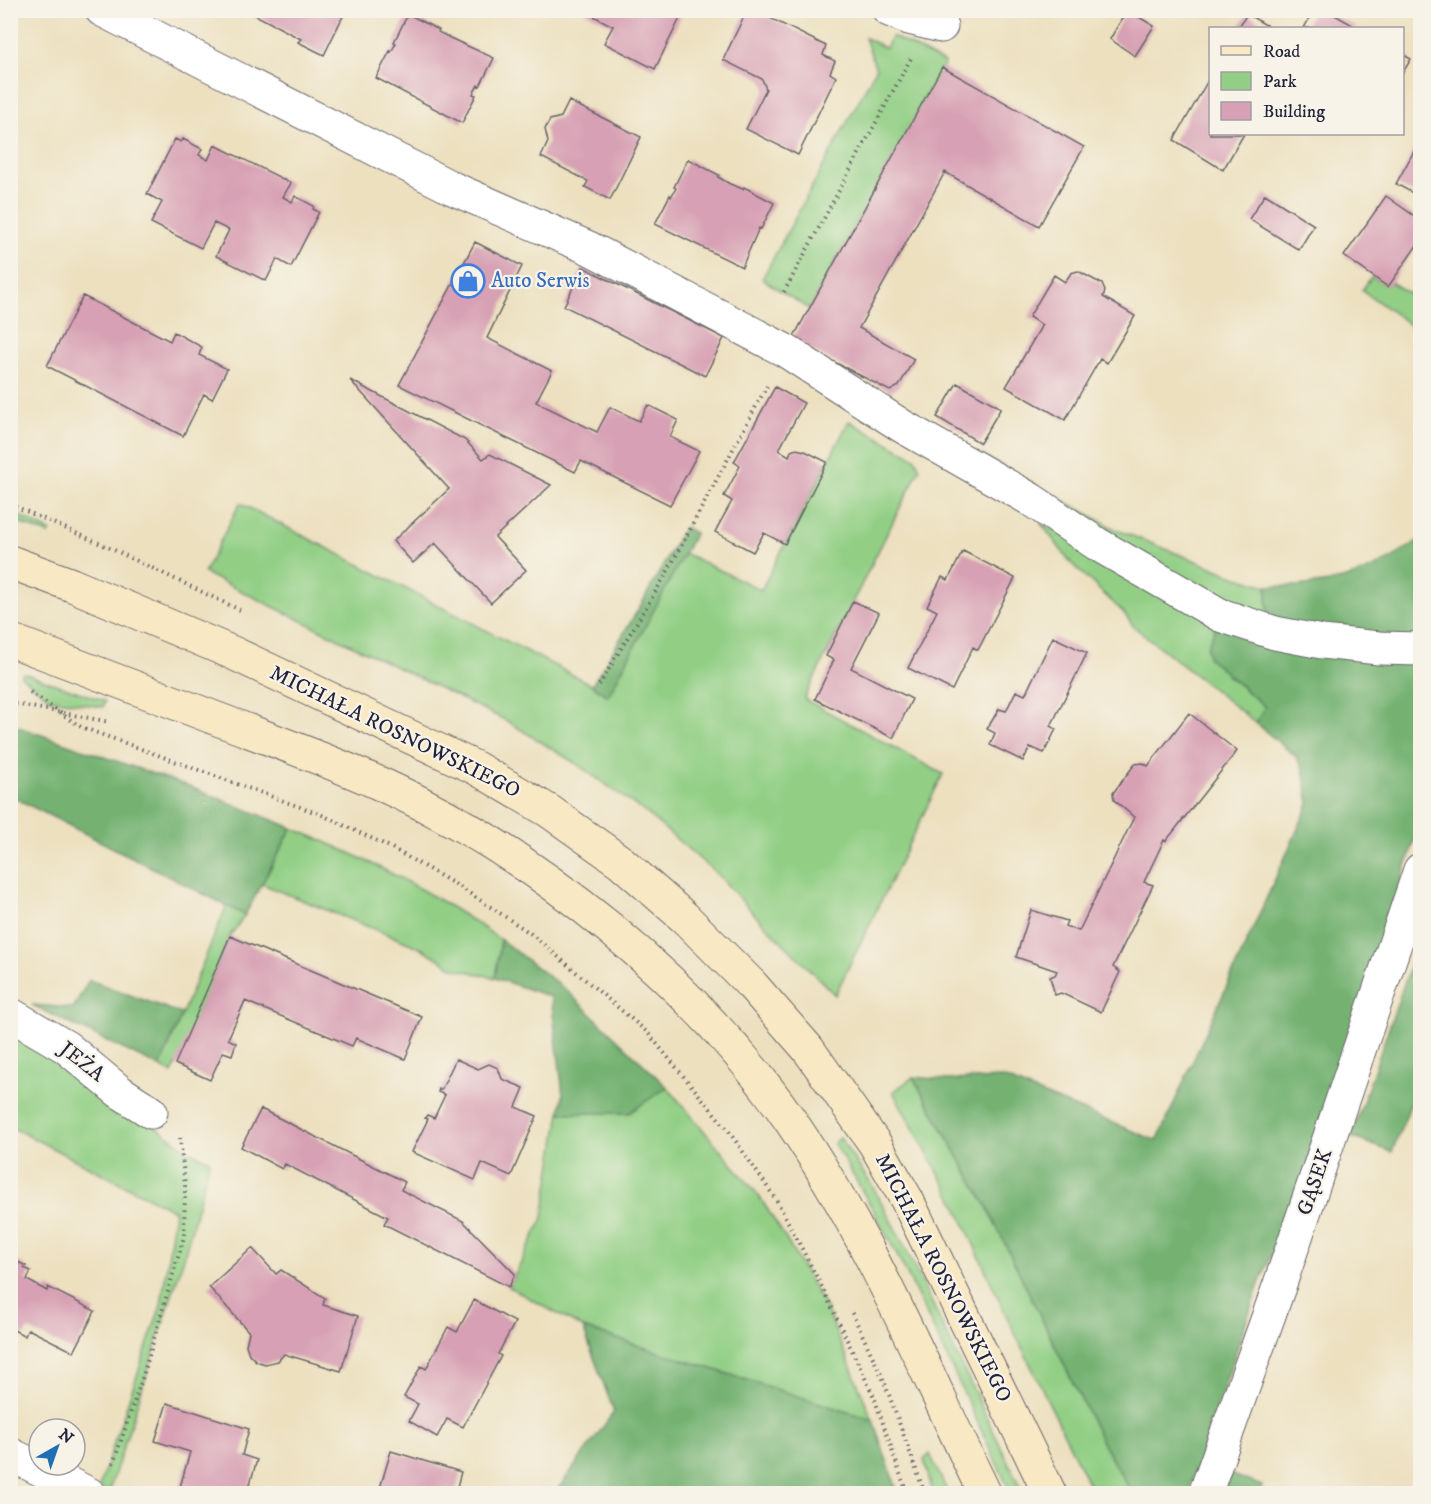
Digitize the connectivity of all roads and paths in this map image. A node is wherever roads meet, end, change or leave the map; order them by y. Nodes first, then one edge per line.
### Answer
1 (102, 10) edge
2 (889, 10) edge
3 (935, 25) joint
4 (784, 292) dead end
5 (786, 351) junction
6 (10, 562) edge
7 (10, 640) edge
8 (1420, 649) edge
9 (599, 685) dead end
10 (24, 687) dead end
11 (10, 703) edge
12 (61, 712) junction
13 (115, 723) dead end
14 (1420, 870) edge
15 (10, 1014) edge
16 (151, 1112) dead end
17 (179, 1128) dead end
18 (850, 1307) dead end
19 (10, 1454) edge
20 (100, 1483) edge
21 (907, 1494) edge
22 (925, 1494) edge
23 (985, 1494) edge
24 (1050, 1494) edge
25 (1205, 1494) edge

1 - 5 street
2 - 3 street
3 - 4 path
5 - 8 street
5 - 9 path
6 - 24 street, MICHAŁA ROSNOWSKIEGO
7 - 23 street
10 - 12 path
11 - 12 path
12 - 13 path
12 - 21 path
14 - 25 street, GĄSEK
15 - 16 street, JEŻA
17 - 20 path
18 - 22 path
19 - 20 street

